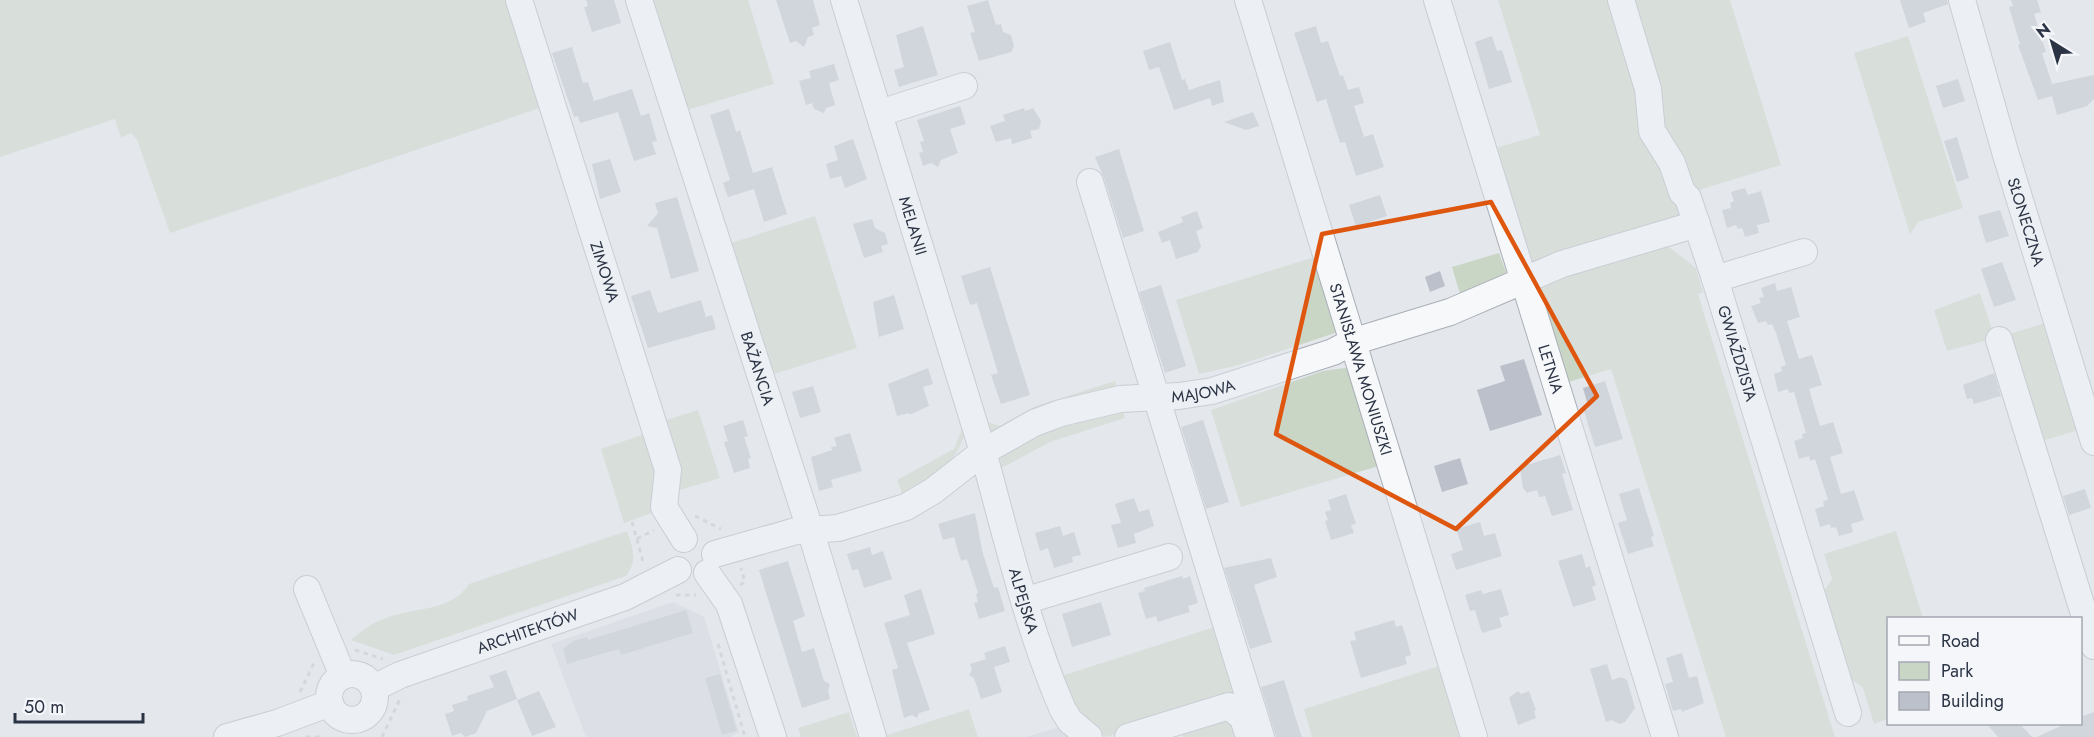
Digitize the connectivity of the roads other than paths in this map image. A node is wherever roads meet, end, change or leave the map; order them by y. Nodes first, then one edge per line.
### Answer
1 (519, 0) edge
2 (639, 0) edge
3 (844, 0) edge
4 (1248, 0) edge
5 (1437, 0) edge
6 (1621, 0) edge
7 (1962, 0) edge
8 (964, 86) dead end
9 (880, 113) junction
10 (1090, 182) dead end
11 (1697, 224) junction
12 (1804, 252) dead end
13 (1715, 279) junction
14 (1523, 281) junction
15 (1999, 339) dead end
16 (1352, 342) junction
17 (1155, 397) junction
18 (2094, 442) edge
19 (983, 452) junction
20 (686, 527) junction
21 (810, 529) junction
22 (716, 553) junction
23 (1169, 557) dead end
24 (678, 570) junction
25 (307, 589) dead end
26 (1024, 601) junction
27 (2094, 646) edge
28 (344, 676) junction
29 (374, 688) junction
30 (330, 703) junction
31 (1848, 713) dead end
32 (364, 728) edge
33 (227, 737) edge
34 (773, 737) edge
35 (873, 737) edge
36 (1089, 737) edge
37 (1128, 737) edge
38 (1249, 737) edge
39 (1261, 737) edge
40 (1474, 737) edge
41 (1665, 737) edge

1 - 20 street, ZIMOWA
2 - 21 street, BAŻANCIA
3 - 9 street, MELANII
4 - 16 street, STANISŁAWA MONIUSZKI
5 - 14 street, LETNIA
6 - 11 street, GWIAŹDZISTA
7 - 18 street, SŁONECZNA
8 - 9 street
9 - 19 street, MELANII
10 - 17 street
11 - 13 street, GWIAŹDZISTA
11 - 14 street, MAJOWA
12 - 13 street
13 - 31 street, GWIAŹDZISTA
14 - 16 street, MAJOWA
14 - 41 street, LETNIA
15 - 27 street
16 - 17 street, MAJOWA
16 - 40 street, STANISŁAWA MONIUSZKI
17 - 19 street, MAJOWA
17 - 39 street
19 - 21 street, MAJOWA
19 - 26 street, ALPEJSKA
20 - 22 street
20 - 24 street
21 - 22 street, MAJOWA
21 - 35 street, BAŻANCIA
22 - 24 street, MAJOWA
22 - 34 street
23 - 26 street
24 - 29 street, ARCHITEKTÓW
25 - 28 street
26 - 36 street, ALPEJSKA
28 - 29 street
28 - 30 street
29 - 32 street
30 - 32 street
30 - 33 street
37 - 38 street

